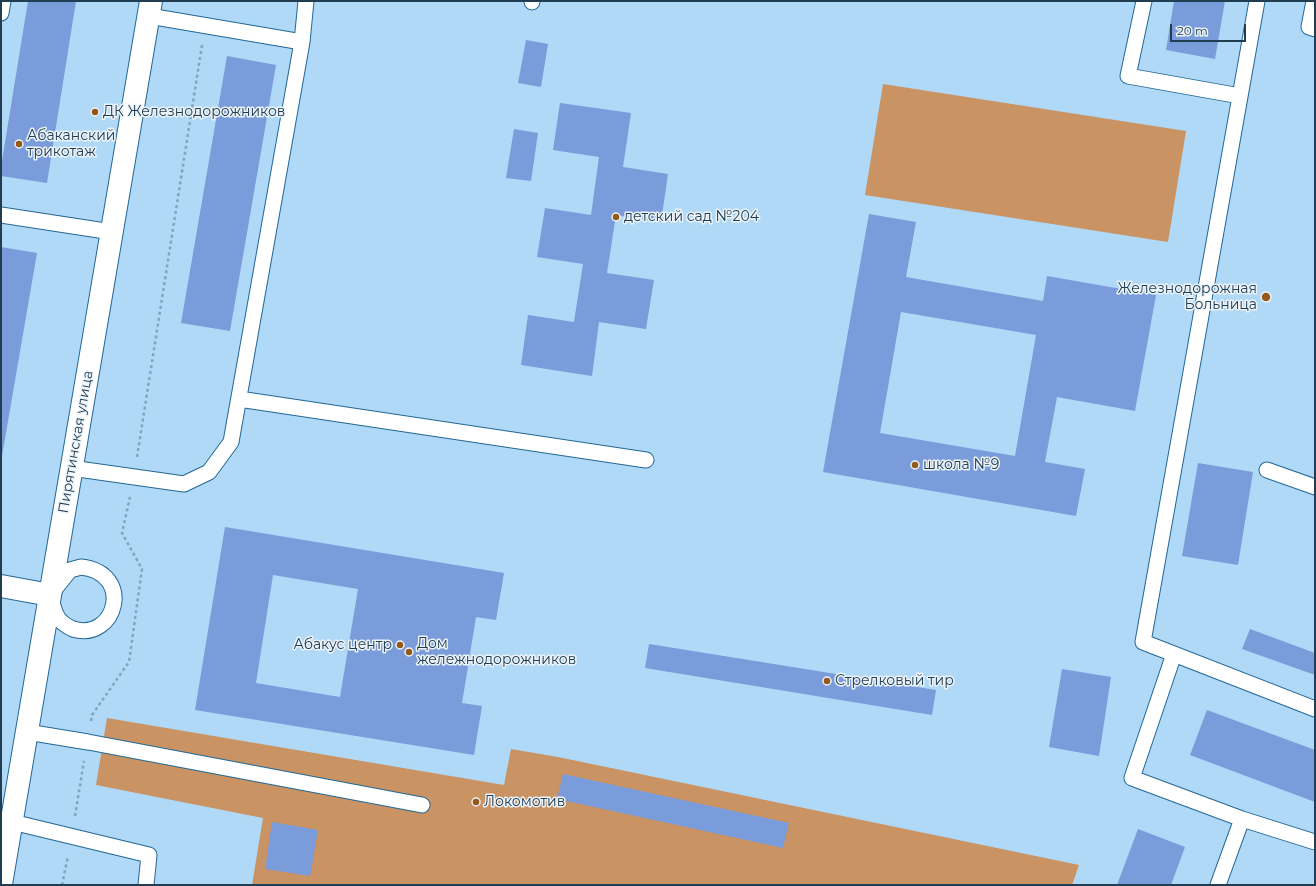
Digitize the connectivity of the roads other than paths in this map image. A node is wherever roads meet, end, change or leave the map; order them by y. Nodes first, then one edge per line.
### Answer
1 (3, 1) edge
2 (306, 1) edge
3 (1144, 1) edge
4 (1257, 1) edge
5 (1314, 1) edge
6 (150, 9) edge
7 (1, 13) edge
8 (1315, 29) edge
9 (302, 42) junction
10 (1240, 96) junction
11 (1, 215) edge
12 (112, 232) junction
13 (239, 399) junction
14 (646, 460) dead end
15 (71, 468) junction
16 (1266, 470) dead end
17 (1315, 487) edge
18 (1, 586) edge
19 (50, 595) junction
20 (1174, 654) junction
21 (1315, 709) edge
22 (27, 732) junction
23 (422, 805) dead end
24 (1242, 819) junction
25 (12, 822) junction
26 (1315, 842) edge
27 (1, 884) edge
28 (146, 885) edge
29 (1218, 885) edge

1 - 7 lane
2 - 9 lane
3 - 10 lane
4 - 10 lane
5 - 8 lane
6 - 9 lane
6 - 12 street, Пирятинская улица
9 - 13 lane
10 - 20 lane
11 - 12 lane
12 - 15 street, Пирятинская улица
13 - 14 lane
13 - 15 lane
15 - 19 street, Пирятинская улица
16 - 17 lane
18 - 19 street
19 - 19 lane
19 - 22 street, Пирятинская улица
20 - 21 lane
20 - 24 lane
22 - 23 lane
22 - 25 street, Пирятинская улица
24 - 26 lane
24 - 29 lane
25 - 27 street, Пирятинская улица
25 - 28 lane

